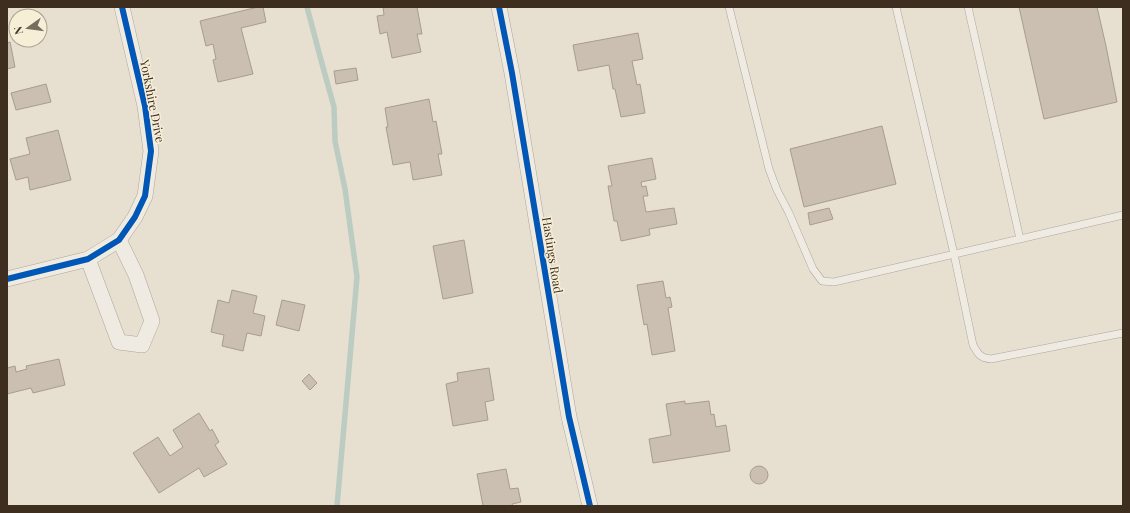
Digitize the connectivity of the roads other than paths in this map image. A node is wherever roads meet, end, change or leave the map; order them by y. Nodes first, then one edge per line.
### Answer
1 (122, 7) edge
2 (499, 7) edge
3 (729, 7) edge
4 (896, 7) edge
5 (968, 7) edge
6 (1123, 216) edge
7 (1020, 239) junction
8 (119, 240) junction
9 (954, 254) junction
10 (88, 259) junction
11 (7, 279) edge
12 (1123, 333) edge
13 (590, 506) edge

1 - 8 street, Yorkshire Drive
2 - 13 street, Hastings Road
3 - 9 lane
4 - 9 lane
5 - 7 lane
6 - 7 lane
7 - 9 lane
8 - 10 street, Yorkshire Drive
8 - 10 street
9 - 12 lane
10 - 11 street, Yorkshire Drive

